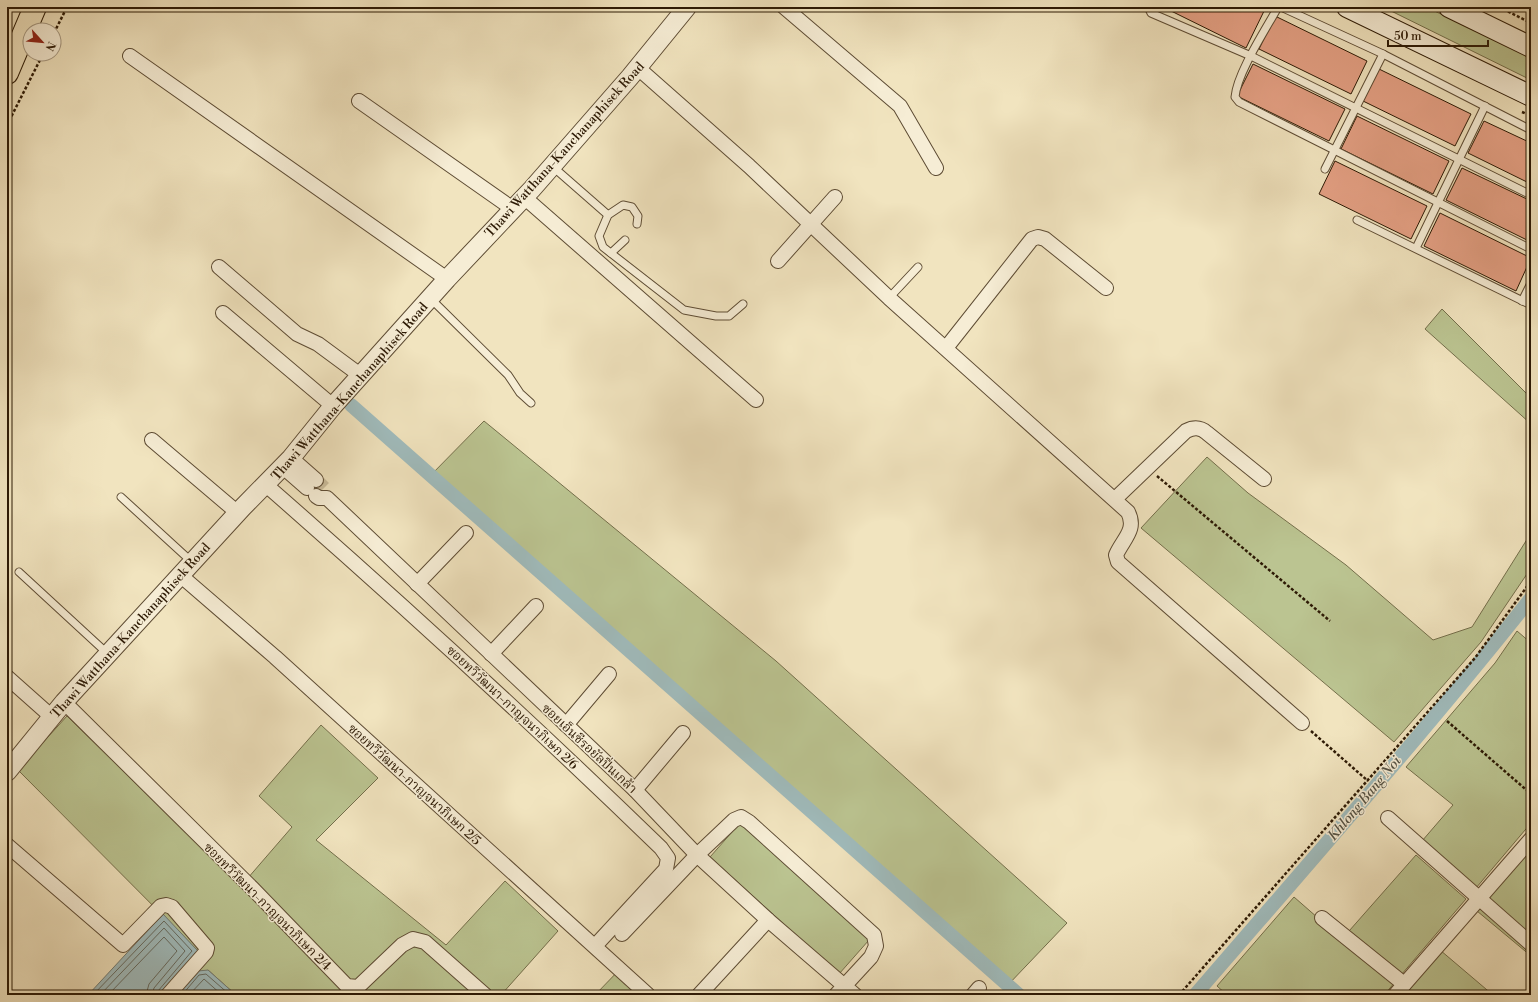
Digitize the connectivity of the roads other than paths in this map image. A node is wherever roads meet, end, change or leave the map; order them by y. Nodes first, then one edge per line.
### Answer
1 (18, 7) edge
2 (35, 7) edge
3 (49, 7) edge
4 (687, 7) edge
5 (784, 7) edge
6 (1148, 7) edge
7 (1278, 7) edge
8 (1282, 7) edge
9 (1448, 7) edge
10 (1355, 9) edge
11 (41, 22) edge
12 (7, 35) edge
13 (1531, 47) edge
14 (1383, 54) junction
15 (130, 56) dead end
16 (1251, 56) junction
17 (22, 58) edge
18 (638, 68) junction
19 (7, 73) edge
20 (7, 86) edge
21 (1531, 96) edge
22 (359, 101) dead end
23 (1485, 106) junction
24 (1356, 108) junction
25 (1531, 130) edge
26 (1335, 150) junction
27 (1459, 160) junction
28 (552, 166) junction
29 (936, 168) dead end
30 (1325, 169) dead end
31 (1531, 195) edge
32 (835, 197) dead end
33 (519, 203) junction
34 (1438, 203) junction
35 (608, 215) junction
36 (1357, 220) dead end
37 (637, 224) dead end
38 (811, 225) junction
39 (625, 240) dead end
40 (1416, 248) junction
41 (1531, 249) edge
42 (611, 253) junction
43 (778, 261) dead end
44 (219, 267) dead end
45 (918, 268) dead end
46 (447, 279) junction
47 (1531, 283) edge
48 (1106, 288) dead end
49 (430, 298) junction
50 (889, 298) junction
51 (1522, 301) junction
52 (743, 304) dead end
53 (1531, 305) edge
54 (223, 313) dead end
55 (946, 348) junction
56 (360, 375) junction
57 (756, 400) dead end
58 (531, 403) dead end
59 (333, 406) junction
60 (152, 440) dead end
61 (287, 462) junction
62 (1264, 479) dead end
63 (266, 486) junction
64 (121, 497) dead end
65 (1115, 499) junction
66 (238, 513) junction
67 (466, 533) dead end
68 (192, 562) junction
69 (19, 572) dead end
70 (180, 575) junction
71 (417, 584) junction
72 (536, 606) dead end
73 (108, 654) junction
74 (491, 654) junction
75 (609, 674) dead end
76 (7, 677) edge
77 (64, 702) junction
78 (52, 717) junction
79 (1302, 723) road end
80 (566, 724) junction
81 (683, 733) dead end
82 (7, 772) edge
83 (635, 790) junction
84 (1388, 818) dead end
85 (1531, 838) edge
86 (7, 845) edge
87 (697, 855) junction
88 (1479, 898) junction
89 (1322, 918) dead end
90 (768, 920) junction
91 (622, 934) dead end
92 (1531, 944) edge
93 (595, 946) junction
94 (1404, 984) junction
95 (845, 992) edge
96 (168, 995) edge
97 (485, 995) edge
98 (648, 995) edge
99 (699, 995) edge
100 (1395, 995) edge

1 - 12 main road
2 - 19 main road
3 - 11 main road
4 - 18 street, Thawi Watthana-Kanchanaphisek Road
5 - 29 street
6 - 16 lane
7 - 16 lane
8 - 14 lane
9 - 13 main road
10 - 21 main road
14 - 23 lane
14 - 24 lane
15 - 46 street
16 - 24 lane
16 - 26 lane
17 - 20 main road
18 - 28 street, Thawi Watthana-Kanchanaphisek Road
18 - 38 street
22 - 33 street
23 - 25 lane
23 - 27 lane
24 - 26 lane
24 - 27 lane
26 - 30 lane
26 - 34 lane
27 - 31 lane
27 - 34 lane
28 - 33 street, Thawi Watthana-Kanchanaphisek Road
28 - 35 lane
32 - 38 street
33 - 46 street, Thawi Watthana-Kanchanaphisek Road
33 - 57 street
34 - 40 lane
34 - 41 lane
35 - 37 lane
35 - 42 lane
36 - 40 lane
38 - 43 street
38 - 50 street
39 - 42 lane
40 - 51 lane
42 - 52 lane
44 - 56 street
45 - 50 lane
46 - 49 street, Thawi Watthana-Kanchanaphisek Road
47 - 51 lane
48 - 55 street
49 - 56 street, Thawi Watthana-Kanchanaphisek Road
49 - 58 lane
50 - 55 street
51 - 53 lane
54 - 59 street
55 - 65 street
56 - 59 street, Thawi Watthana-Kanchanaphisek Road
59 - 61 street, Thawi Watthana-Kanchanaphisek Road
60 - 66 street
61 - 63 street, Thawi Watthana-Kanchanaphisek Road
61 - 71 street, ซอยเอ็นซีรอยัลปิ่นเกล้า
62 - 65 street
63 - 66 street, Thawi Watthana-Kanchanaphisek Road
63 - 93 street, ซอยทวีวัฒนา-กาญจนาภิเษก 2/6
64 - 68 lane
65 - 79 street
66 - 68 street, Thawi Watthana-Kanchanaphisek Road
67 - 71 street
68 - 70 street, Thawi Watthana-Kanchanaphisek Road
69 - 73 lane
70 - 73 street, Thawi Watthana-Kanchanaphisek Road
70 - 93 street, ซอยทวีวัฒนา-กาญจนาภิเษก 2/5
71 - 74 street, ซอยเอ็นซีรอยัลปิ่นเกล้า
72 - 74 street
73 - 77 street, Thawi Watthana-Kanchanaphisek Road
74 - 80 street, ซอยเอ็นซีรอยัลปิ่นเกล้า
75 - 80 street
76 - 78 street
77 - 78 street, Thawi Watthana-Kanchanaphisek Road
77 - 97 street, ซอยทวีวัฒนา-กาญจนาภิเษก 2/4
78 - 82 street, Thawi Watthana-Kanchanaphisek Road
80 - 83 street, ซอยเอ็นซีรอยัลปิ่นเกล้า
81 - 83 street
83 - 87 street, ซอยเอ็นซีรอยัลปิ่นเกล้า
84 - 88 street
85 - 88 street
86 - 96 street
87 - 90 street, ซอยเอ็นซีรอยัลปิ่นเกล้า
87 - 91 street
87 - 95 street
88 - 92 street
88 - 94 street
89 - 94 street
90 - 95 street, ซอยเอ็นซีรอยัลปิ่นเกล้า
90 - 99 street
93 - 98 street, ซอยทวีวัฒนา-กาญจนาภิเษก 2/5
94 - 100 street

